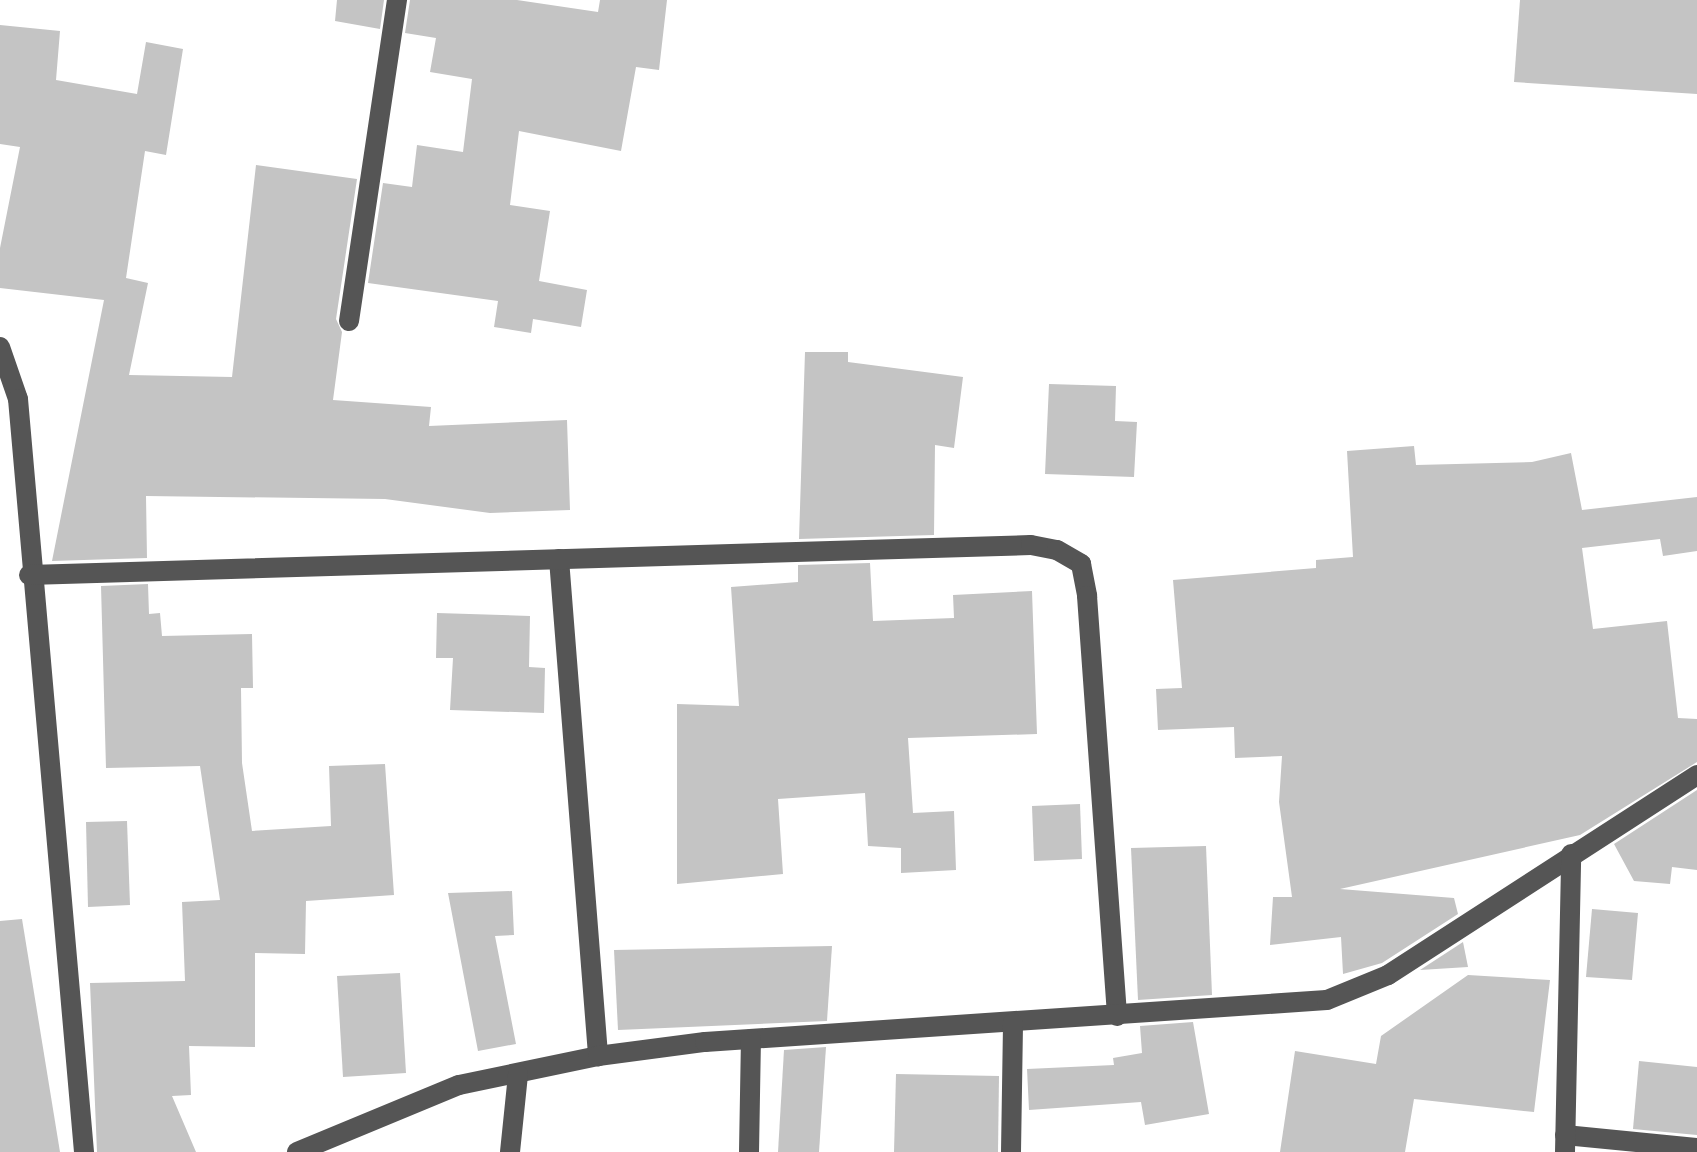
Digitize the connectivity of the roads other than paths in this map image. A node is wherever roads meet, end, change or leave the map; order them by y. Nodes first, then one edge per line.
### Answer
1 (397, 0) edge
2 (349, 321) dead end
3 (0, 347) edge
4 (559, 559) junction
5 (29, 575) junction
6 (1697, 775) edge
7 (1571, 854) junction
8 (1117, 1016) junction
9 (1013, 1023) junction
10 (751, 1039) junction
11 (598, 1056) junction
12 (518, 1074) junction
13 (1565, 1144) edge
14 (1697, 1148) edge
15 (84, 1152) edge
16 (297, 1152) edge
17 (510, 1152) edge
18 (749, 1152) edge
19 (1011, 1152) edge

1 - 2 street
3 - 5 street
4 - 5 street
4 - 8 street
4 - 11 street
5 - 15 street
6 - 7 street
7 - 8 street
7 - 13 street
8 - 9 street
9 - 10 street
9 - 19 street
10 - 11 street
10 - 18 street
11 - 12 street
12 - 16 street
12 - 17 street
13 - 14 street

